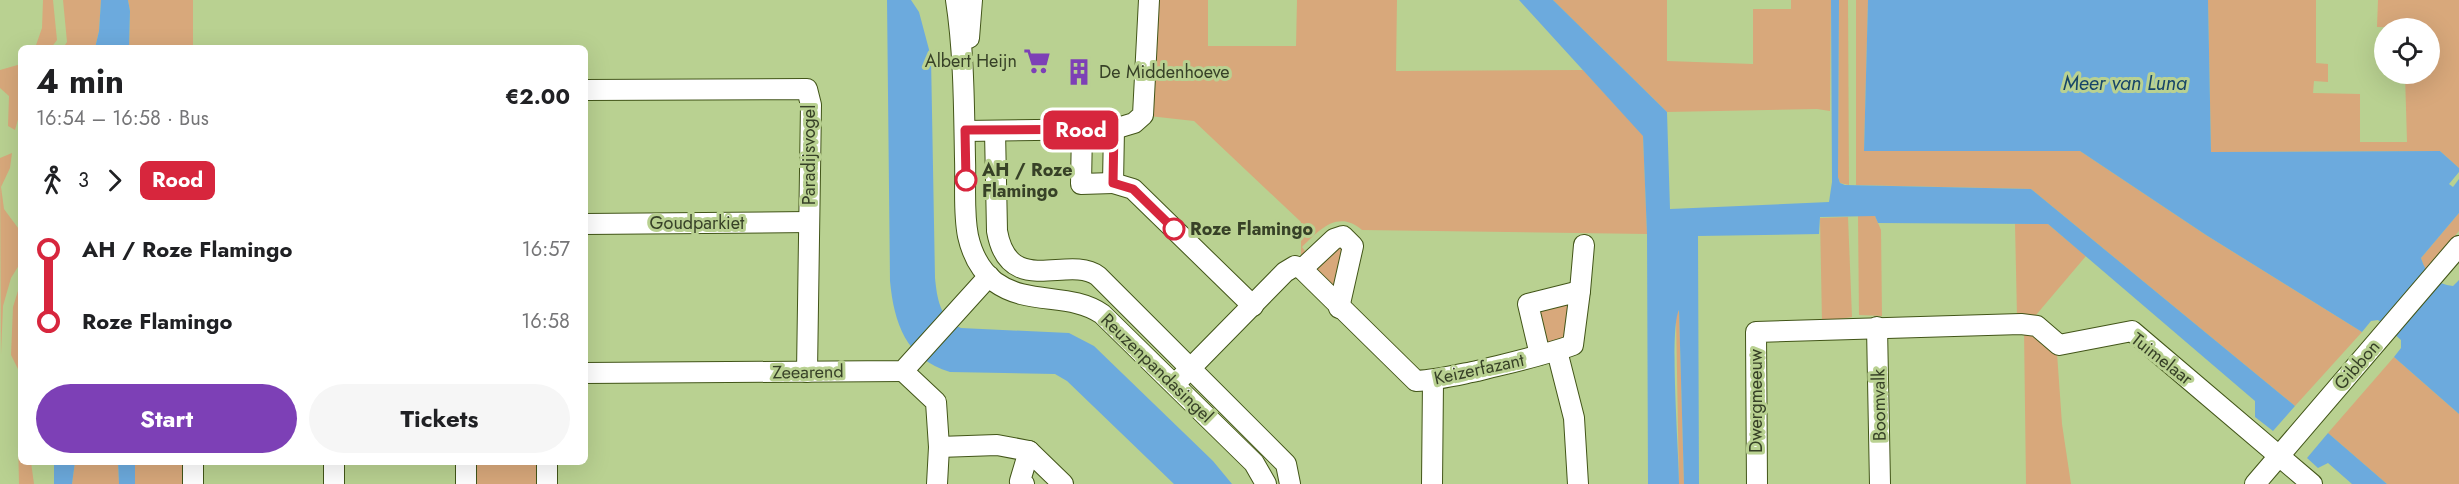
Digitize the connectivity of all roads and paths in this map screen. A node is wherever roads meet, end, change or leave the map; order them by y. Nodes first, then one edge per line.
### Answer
1 (956, 0) edge
2 (972, 0) edge
3 (1149, 0) edge
4 (588, 90) edge
5 (964, 106) junction
6 (1114, 129) junction
7 (965, 130) junction
8 (1082, 130) junction
9 (995, 131) junction
10 (1113, 183) junction
11 (808, 222) junction
12 (588, 224) edge
13 (1584, 245) dead end
14 (2459, 246) edge
15 (1302, 269) junction
16 (988, 276) junction
17 (1580, 291) junction
18 (1253, 306) junction
19 (1339, 308) junction
20 (1877, 327) junction
21 (1548, 353) junction
22 (908, 364) junction
23 (1189, 369) junction
24 (807, 372) junction
25 (588, 373) edge
26 (1433, 381) junction
27 (1175, 384) junction
28 (939, 447) junction
29 (1029, 451) junction
30 (2279, 456) junction
31 (193, 465) edge
32 (334, 465) edge
33 (466, 465) edge
34 (547, 465) edge
35 (193, 484) edge
36 (334, 484) edge
37 (466, 484) edge
38 (547, 484) edge
39 (937, 484) edge
40 (1024, 484) edge
41 (1063, 484) edge
42 (1266, 484) edge
43 (1290, 484) edge
44 (1432, 484) edge
45 (1578, 484) edge
46 (1757, 484) edge
47 (1880, 484) edge
48 (2255, 484) edge
49 (2312, 484) edge

1 - 5 street, Reuzenpandasingel
2 - 5 street, Reuzenpandasingel
3 - 6 street
4 - 11 street, Paradijsvogel
5 - 7 street, Reuzenpandasingel
6 - 8 street
6 - 10 street
7 - 9 street
7 - 16 street, Reuzenpandasingel
8 - 9 street
8 - 10 street
9 - 23 street, Reuzenpandasingel
10 - 18 street
11 - 12 street, Goudparkiet
11 - 24 street, Paradijsvogel
13 - 17 street
14 - 30 street, Gibbon
15 - 18 street
15 - 19 street, Keizerfazant
15 - 19 street
16 - 22 street
16 - 27 street, Reuzenpandasingel
17 - 21 street
17 - 21 street, Keizerfazant
18 - 23 street
19 - 26 street, Keizerfazant
20 - 30 street, Tuimelaar
20 - 46 street, Dwergmeeuw
20 - 47 street, Boomvalk
21 - 26 street, Keizerfazant
21 - 45 street, Keizerfazant
22 - 24 street, Zeearend
22 - 28 street
23 - 27 street
23 - 43 street, Reuzenpandasingel
24 - 25 street, Zeearend
26 - 44 street
27 - 42 street, Reuzenpandasingel
28 - 29 street
28 - 39 street
29 - 40 street
29 - 41 street
30 - 48 street, Gibbon
30 - 49 street, Tuimelaar
31 - 35 street
32 - 36 street
33 - 37 street
34 - 38 street

